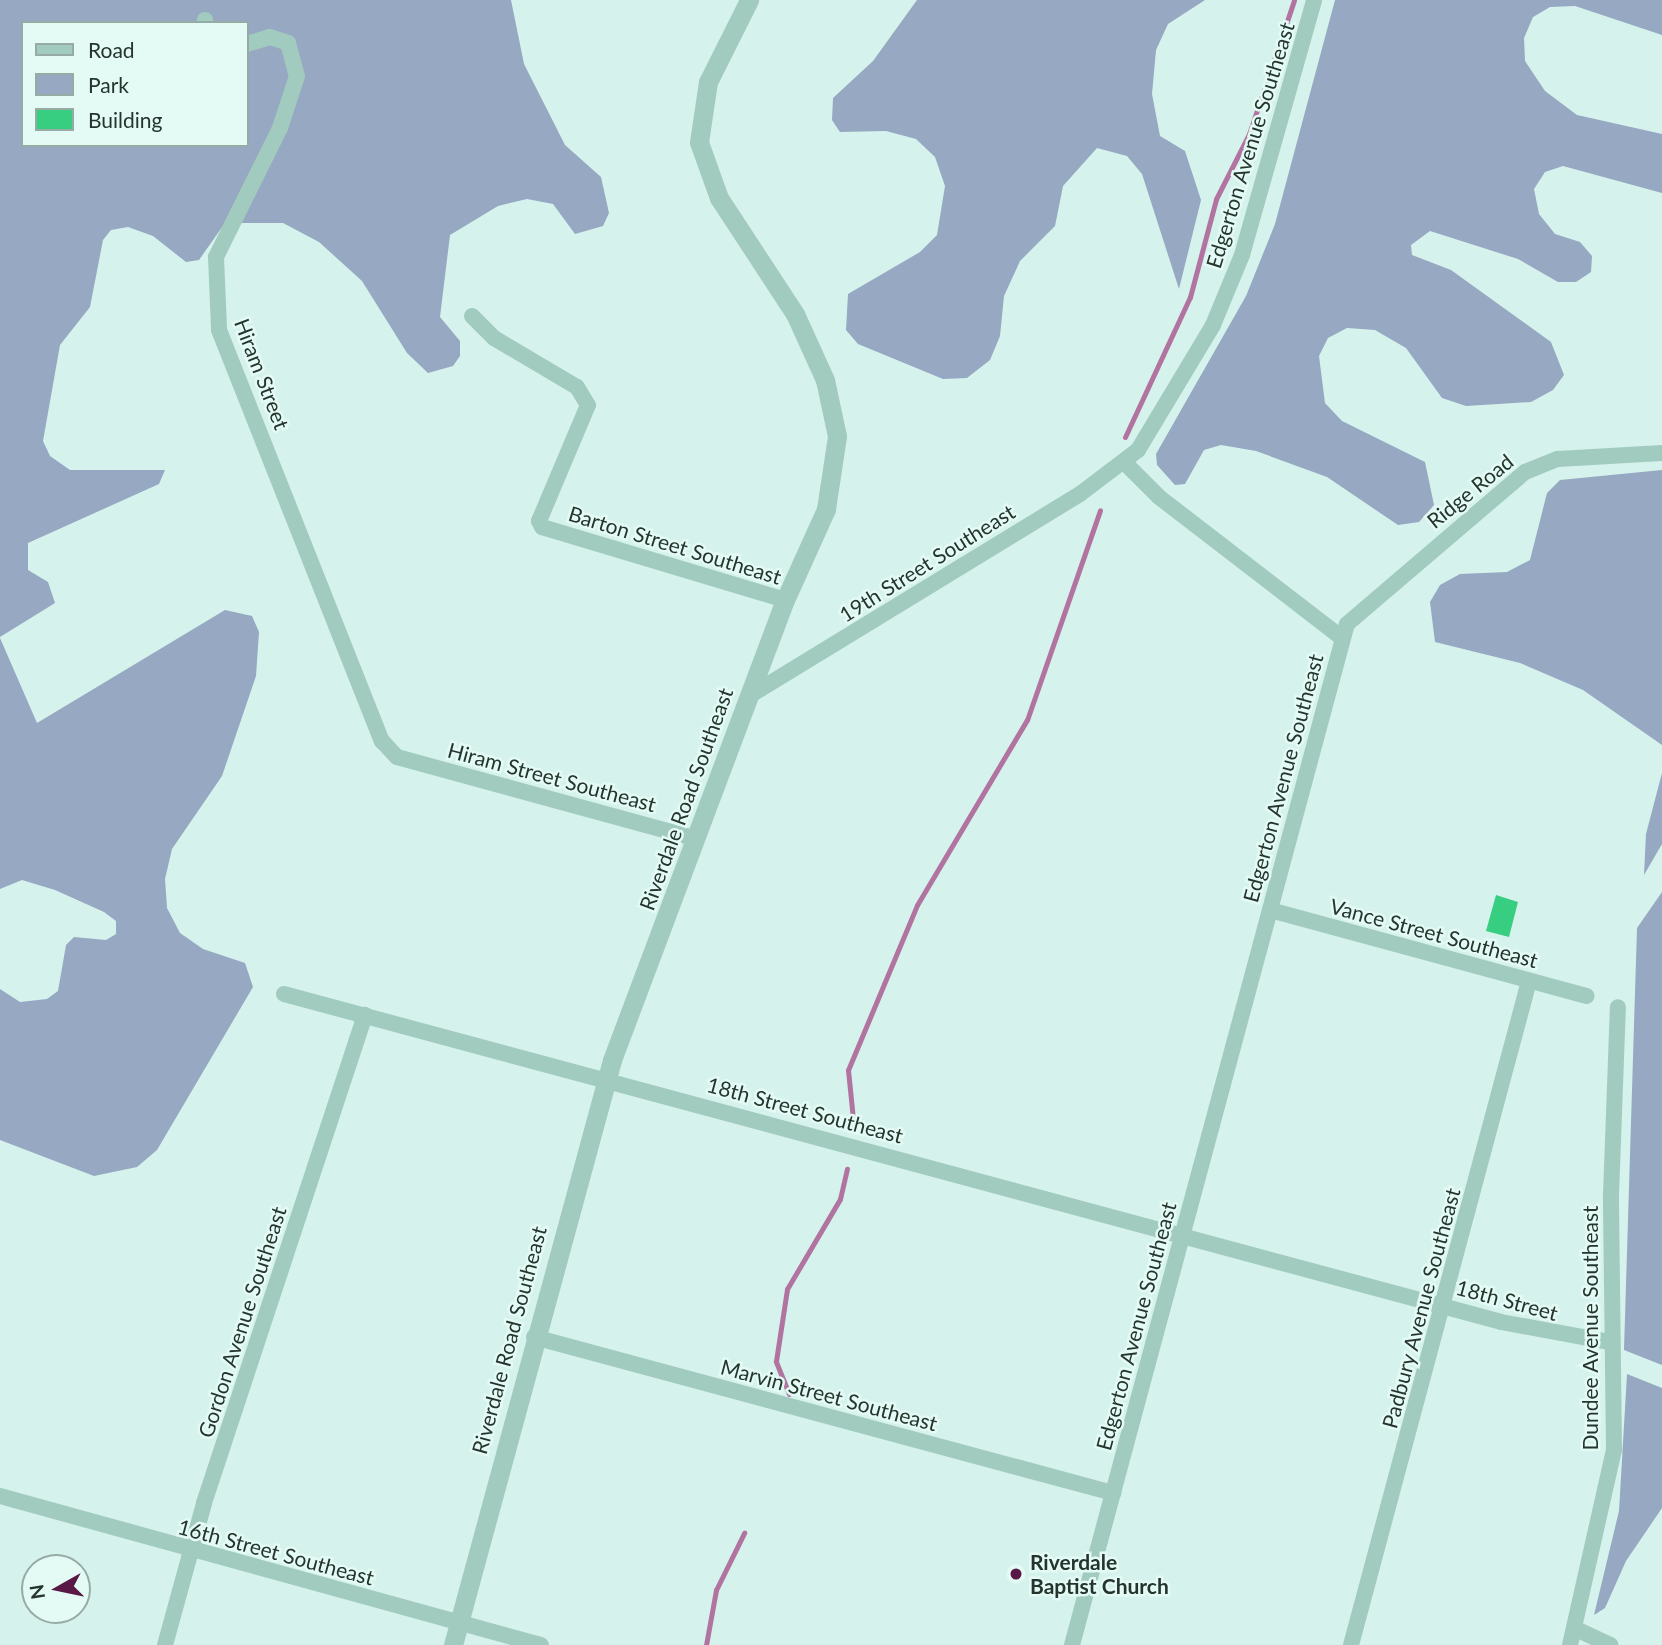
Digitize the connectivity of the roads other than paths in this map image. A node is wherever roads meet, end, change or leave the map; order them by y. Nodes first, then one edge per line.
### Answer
1 (749, 0) edge
2 (1314, 0) edge
3 (248, 44) edge
4 (472, 316) dead end
5 (1662, 453) edge
6 (1125, 464) junction
7 (785, 600) junction
8 (1341, 636) junction
9 (749, 696) junction
10 (397, 757) joint
11 (696, 839) junction
12 (1270, 910) junction
13 (1529, 981) junction
14 (284, 994) dead end
15 (1587, 996) dead end
16 (1618, 1007) dead end
17 (365, 1015) junction
18 (606, 1079) junction
19 (1183, 1234) junction
20 (1314, 1269) joint
21 (1443, 1305) junction
22 (534, 1337) junction
23 (1610, 1342) junction
24 (1113, 1493) junction
25 (0, 1496) edge
26 (190, 1552) junction
27 (458, 1623) junction
28 (1573, 1637) edge
29 (165, 1645) edge
30 (453, 1645) edge
31 (541, 1645) edge
32 (1072, 1645) edge
33 (1351, 1645) edge
34 (1611, 1645) edge

1 - 7 street, Riverdale Road Southeast
2 - 6 street, Edgerton Avenue Southeast
3 - 10 street, Hiram Street
4 - 7 street, Barton Street Southeast
5 - 8 street, Ridge Road
6 - 8 street, Edgerton Avenue Southeast
6 - 9 street, 19th Street Southeast
7 - 9 street, Riverdale Road Southeast
8 - 12 street, Edgerton Avenue Southeast
9 - 11 street, Riverdale Road Southeast
10 - 11 street, Hiram Street Southeast
11 - 18 street, Riverdale Road Southeast
12 - 13 street, Vance Street Southeast
12 - 19 street, Edgerton Avenue Southeast
13 - 15 street, Vance Street Southeast
13 - 21 street, Padbury Avenue Southeast
14 - 17 street, 18th Street Southeast
16 - 23 street, Dundee Avenue Southeast
17 - 18 street, 18th Street Southeast
17 - 26 street, Gordon Avenue Southeast
18 - 19 street, 18th Street Southeast
18 - 22 street, Riverdale Road Southeast
19 - 20 street, 18th Street Southeast
19 - 24 street, Edgerton Avenue Southeast
20 - 21 street, 18th Street
21 - 23 street, 18th Street
21 - 33 street, Padbury Avenue Southeast
22 - 24 street, Marvin Street Southeast
22 - 27 street, Riverdale Road Southeast
23 - 28 street, Dundee Avenue Southeast
24 - 32 street, Edgerton Avenue Southeast
25 - 26 street, 16th Street Southeast
26 - 27 street, 16th Street Southeast
26 - 29 street, Gordon Avenue Southeast
27 - 30 street, Riverdale Road Southeast
27 - 31 street, 16th Street Southeast
28 - 34 street

